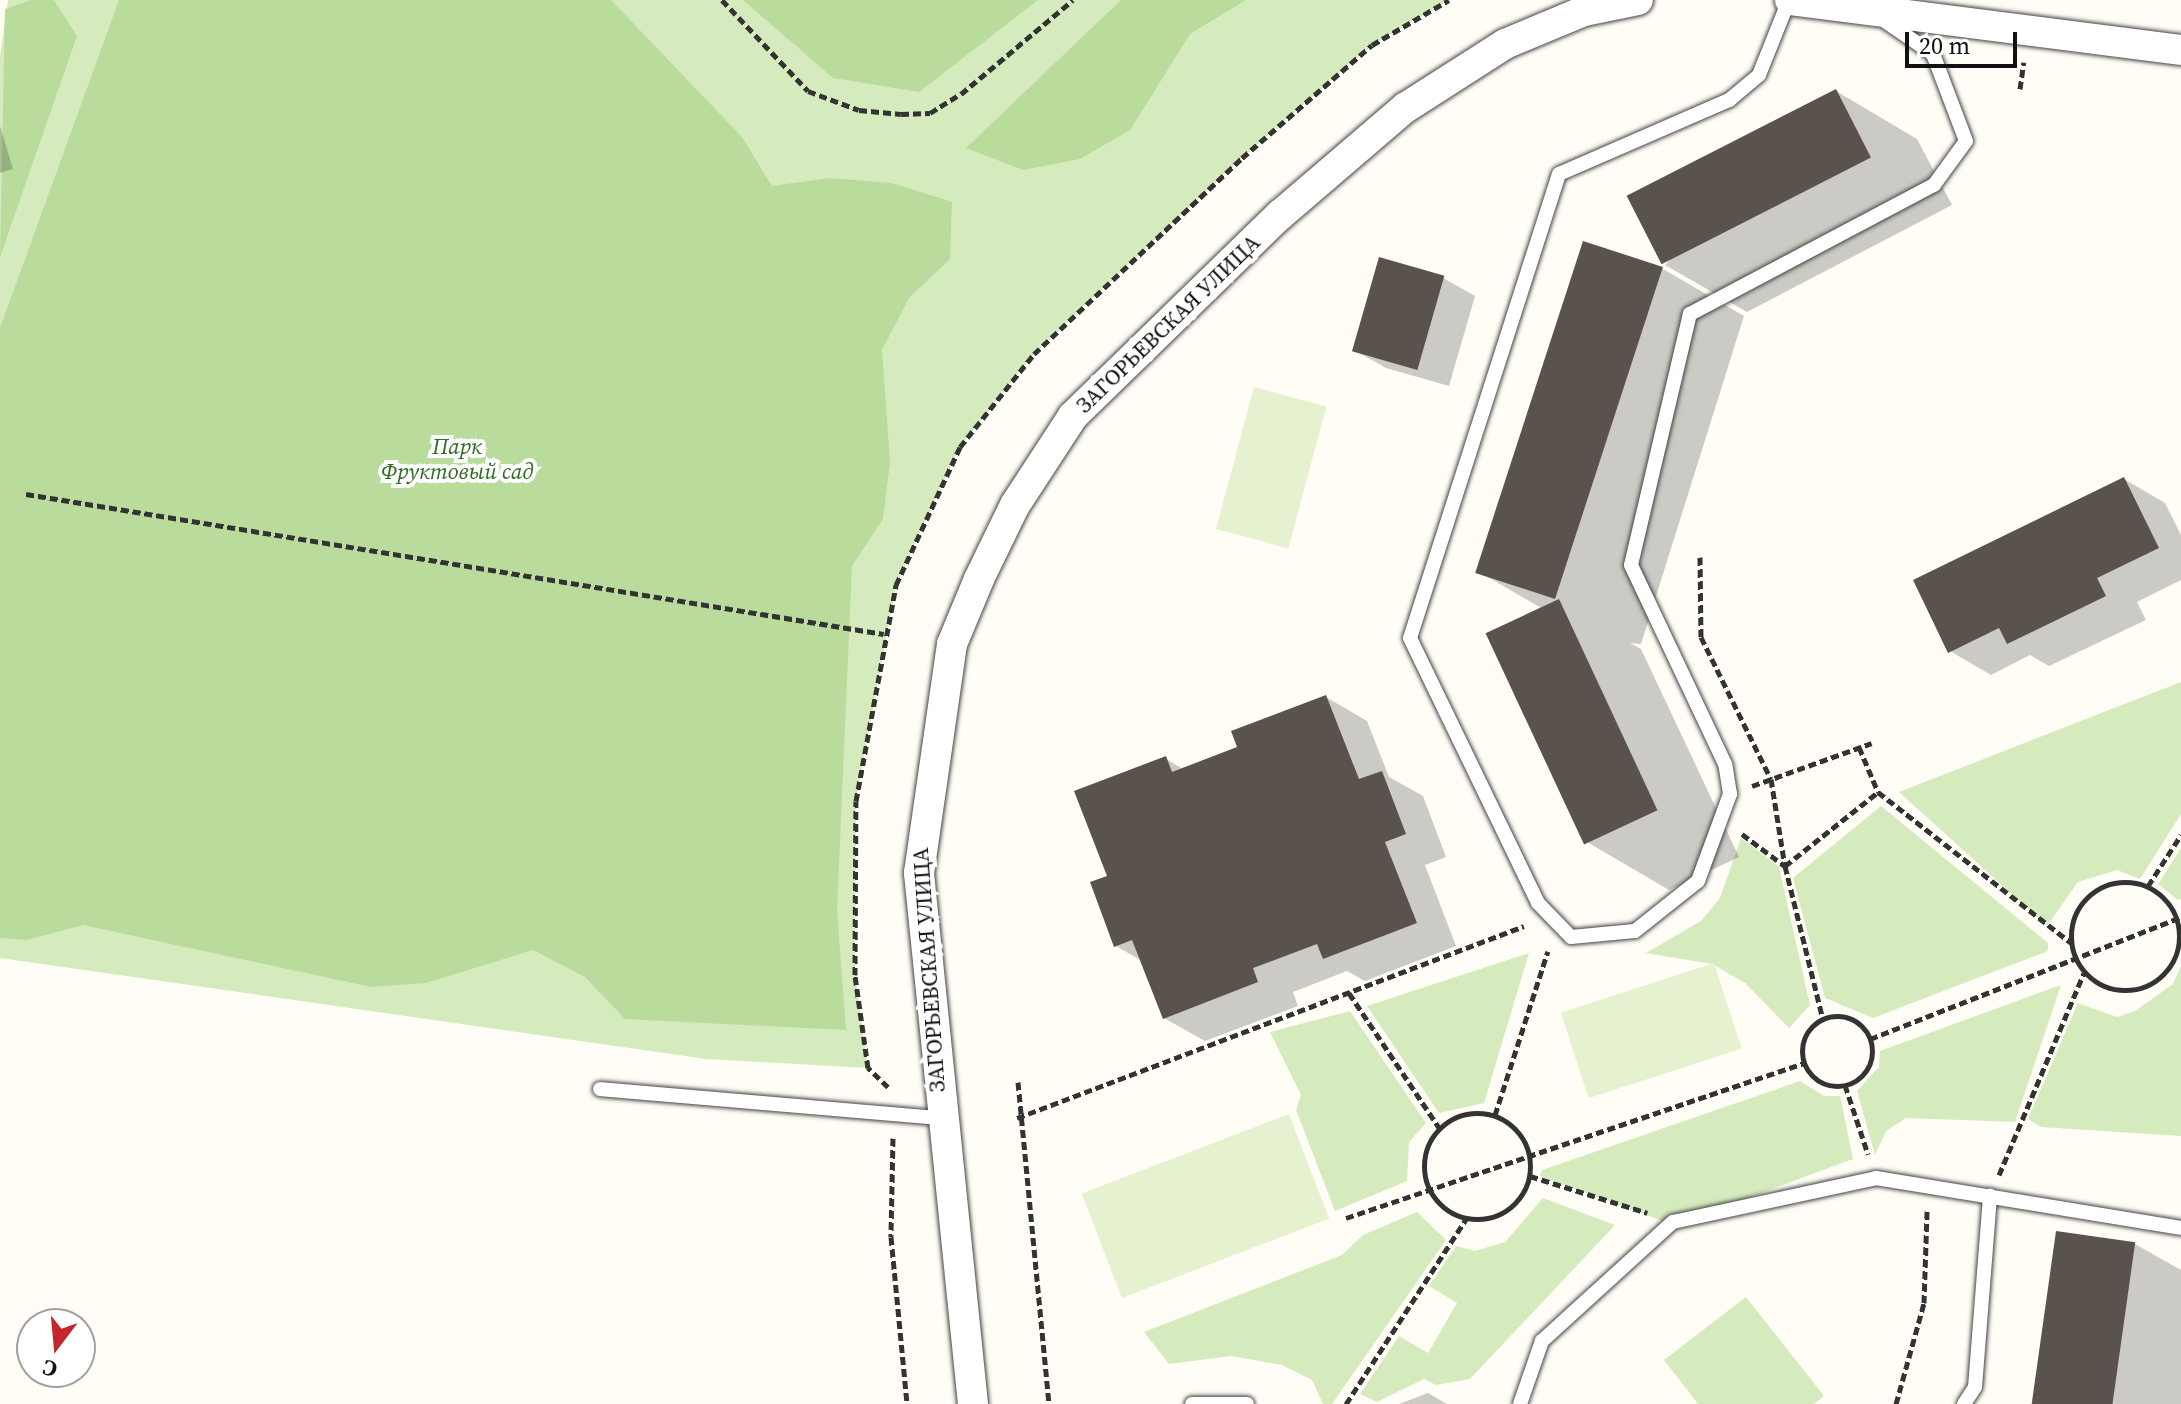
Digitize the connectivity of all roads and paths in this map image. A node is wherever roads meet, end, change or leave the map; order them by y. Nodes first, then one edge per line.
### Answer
1 (722, 0) edge
2 (1073, 0) edge
3 (1638, 0) edge
4 (1789, 0) edge
5 (1865, 8) junction
6 (2181, 50) edge
7 (26, 494) dead end
8 (1700, 557) dead end
9 (884, 634) dead end
10 (1872, 743) dead end
11 (1859, 747) junction
12 (1771, 779) junction
13 (1878, 792) junction
14 (1730, 794) junction
15 (1724, 821) junction
16 (2181, 835) edge
17 (1785, 866) junction
18 (2148, 886) junction
19 (2179, 917) edge
20 (1554, 920) junction
21 (2072, 943) junction
22 (2073, 954) junction
23 (2084, 973) junction
24 (1349, 993) junction
25 (1823, 1019) junction
26 (1870, 1039) junction
27 (1804, 1063) junction
28 (868, 1068) dead end
29 (1018, 1082) dead end
30 (1845, 1085) junction
31 (600, 1089) dead end
32 (894, 1115) junction
33 (1495, 1115) junction
34 (939, 1118) junction
35 (1017, 1118) junction
36 (1440, 1129) junction
37 (1531, 1156) junction
38 (1530, 1176) junction
39 (1876, 1178) junction
40 (1928, 1186) junction
41 (1429, 1191) junction
42 (1990, 1196) junction
43 (1346, 1218) dead end
44 (1466, 1219) junction
45 (1673, 1222) junction
46 (2181, 1228) edge
47 (907, 1404) edge
48 (973, 1404) edge
49 (1049, 1404) edge
50 (1192, 1404) edge
51 (1247, 1404) edge
52 (1346, 1404) edge
53 (1520, 1404) edge
54 (1896, 1404) edge
55 (1964, 1404) edge

1 - 2 path
3 - 34 street, ЗАГОРЬЕВСКАЯ УЛИЦА
4 - 5 street
4 - 20 lane
5 - 6 street
5 - 14 lane
7 - 9 path
8 - 12 path
10 - 11 path
11 - 12 path
11 - 13 path
12 - 14 path
12 - 17 path
13 - 17 path
13 - 21 path
14 - 15 lane
15 - 17 path
15 - 20 lane
16 - 18 path
17 - 25 path
18 - 19 path
18 - 21 path
19 - 22 path
19 - 23 path
20 - 24 path
20 - 33 path
21 - 22 path
22 - 23 path
22 - 26 path
23 - 42 path
24 - 35 path
24 - 36 path
25 - 26 path
25 - 27 path
26 - 30 path
27 - 30 path
27 - 37 path
28 - 32 path
29 - 35 path
30 - 39 path
31 - 32 lane
32 - 34 lane
32 - 47 path
33 - 36 path
33 - 37 path
34 - 48 street, ЗАГОРЬЕВСКАЯ УЛИЦА
35 - 49 path
36 - 41 path
37 - 38 path
37 - 41 path
38 - 44 path
38 - 45 path
39 - 40 lane
39 - 45 lane
40 - 42 lane
40 - 54 path
41 - 43 path
41 - 44 path
42 - 46 lane
42 - 55 lane
44 - 52 path
45 - 53 lane
50 - 51 lane

